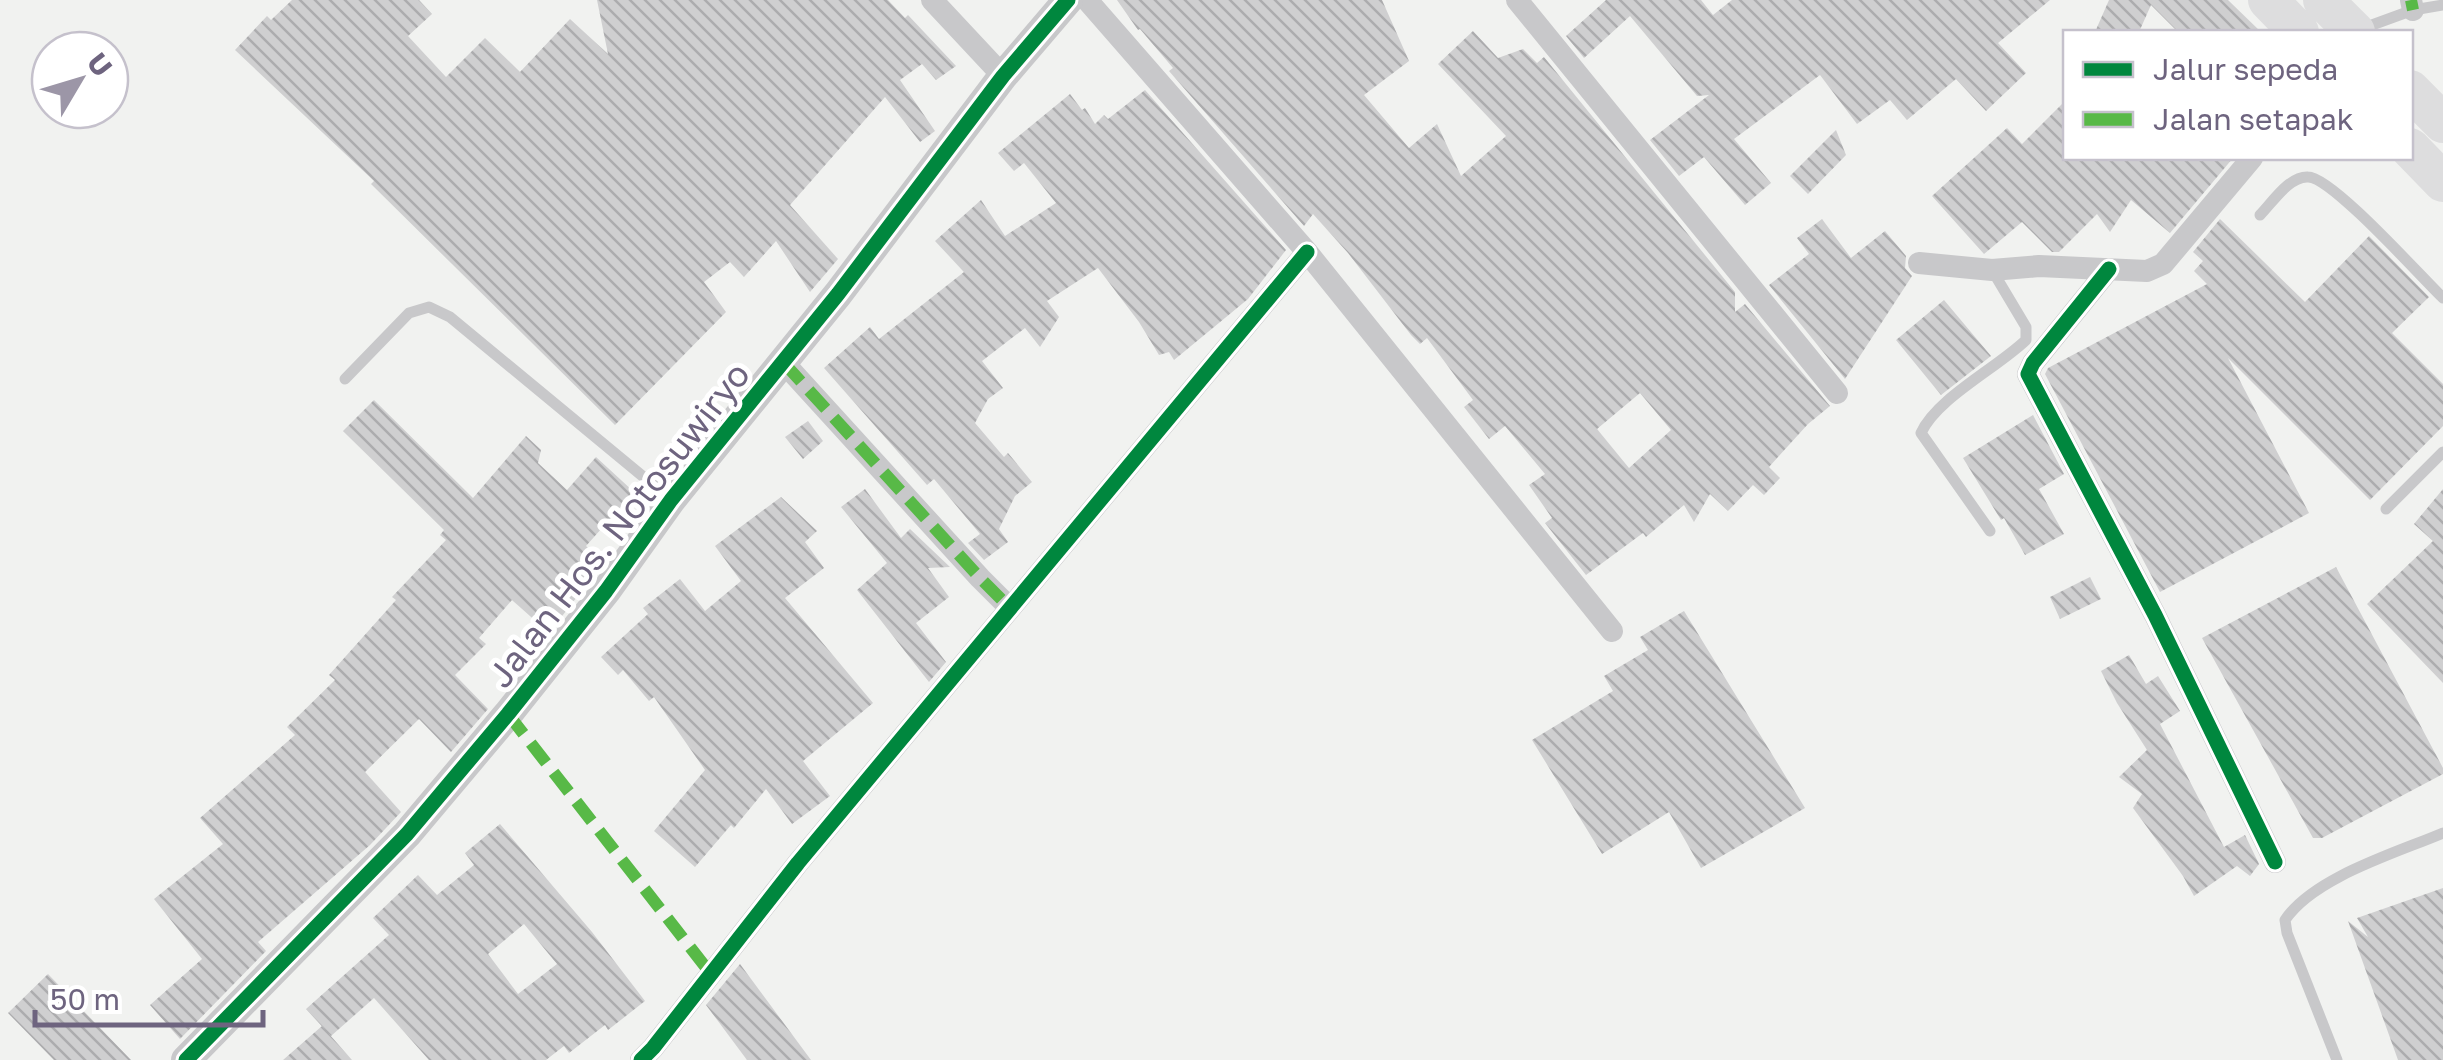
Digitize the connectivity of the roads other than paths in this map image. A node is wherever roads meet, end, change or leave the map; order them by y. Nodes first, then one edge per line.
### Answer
1 (932, 0) edge
2 (1068, 0) edge
3 (1087, 0) edge
4 (1517, 0) edge
5 (2268, 0) edge
6 (2323, 0) edge
7 (2412, 5) edge
8 (2443, 5) edge
9 (2298, 30) edge
10 (2352, 30) edge
11 (2358, 30) edge
12 (1003, 76) junction
13 (2413, 93) edge
14 (2443, 123) edge
15 (2413, 151) edge
16 (2250, 160) edge
17 (2443, 182) edge
18 (2260, 215) dead end
19 (1307, 252) junction
20 (1920, 263) dead end
21 (2109, 269) junction
22 (1992, 270) junction
23 (2443, 298) edge
24 (784, 363) junction
25 (346, 379) dead end
26 (1837, 393) dead end
27 (2443, 452) edge
28 (671, 500) junction
29 (2386, 510) dead end
30 (1990, 532) dead end
31 (1010, 608) junction
32 (1612, 632) dead end
33 (2443, 832) edge
34 (2275, 862) dead end
35 (186, 1060) edge
36 (641, 1060) edge
37 (2337, 1060) edge

1 - 12 street
2 - 12 street, Jalan Hos. Notosuwiryo
3 - 19 street
4 - 26 street
5 - 9 highway
6 - 10 highway
7 - 8 lane
7 - 11 lane
12 - 24 street, Jalan Hos. Notosuwiryo
13 - 14 highway
15 - 17 highway
16 - 21 street
18 - 23 lane
19 - 31 street
19 - 32 street
20 - 22 street
21 - 22 street
21 - 34 street
22 - 30 lane
24 - 28 street, Jalan Hos. Notosuwiryo
24 - 31 street
25 - 28 lane
27 - 29 lane
28 - 35 street, Jalan Hos. Notosuwiryo
31 - 36 street
33 - 37 lane

